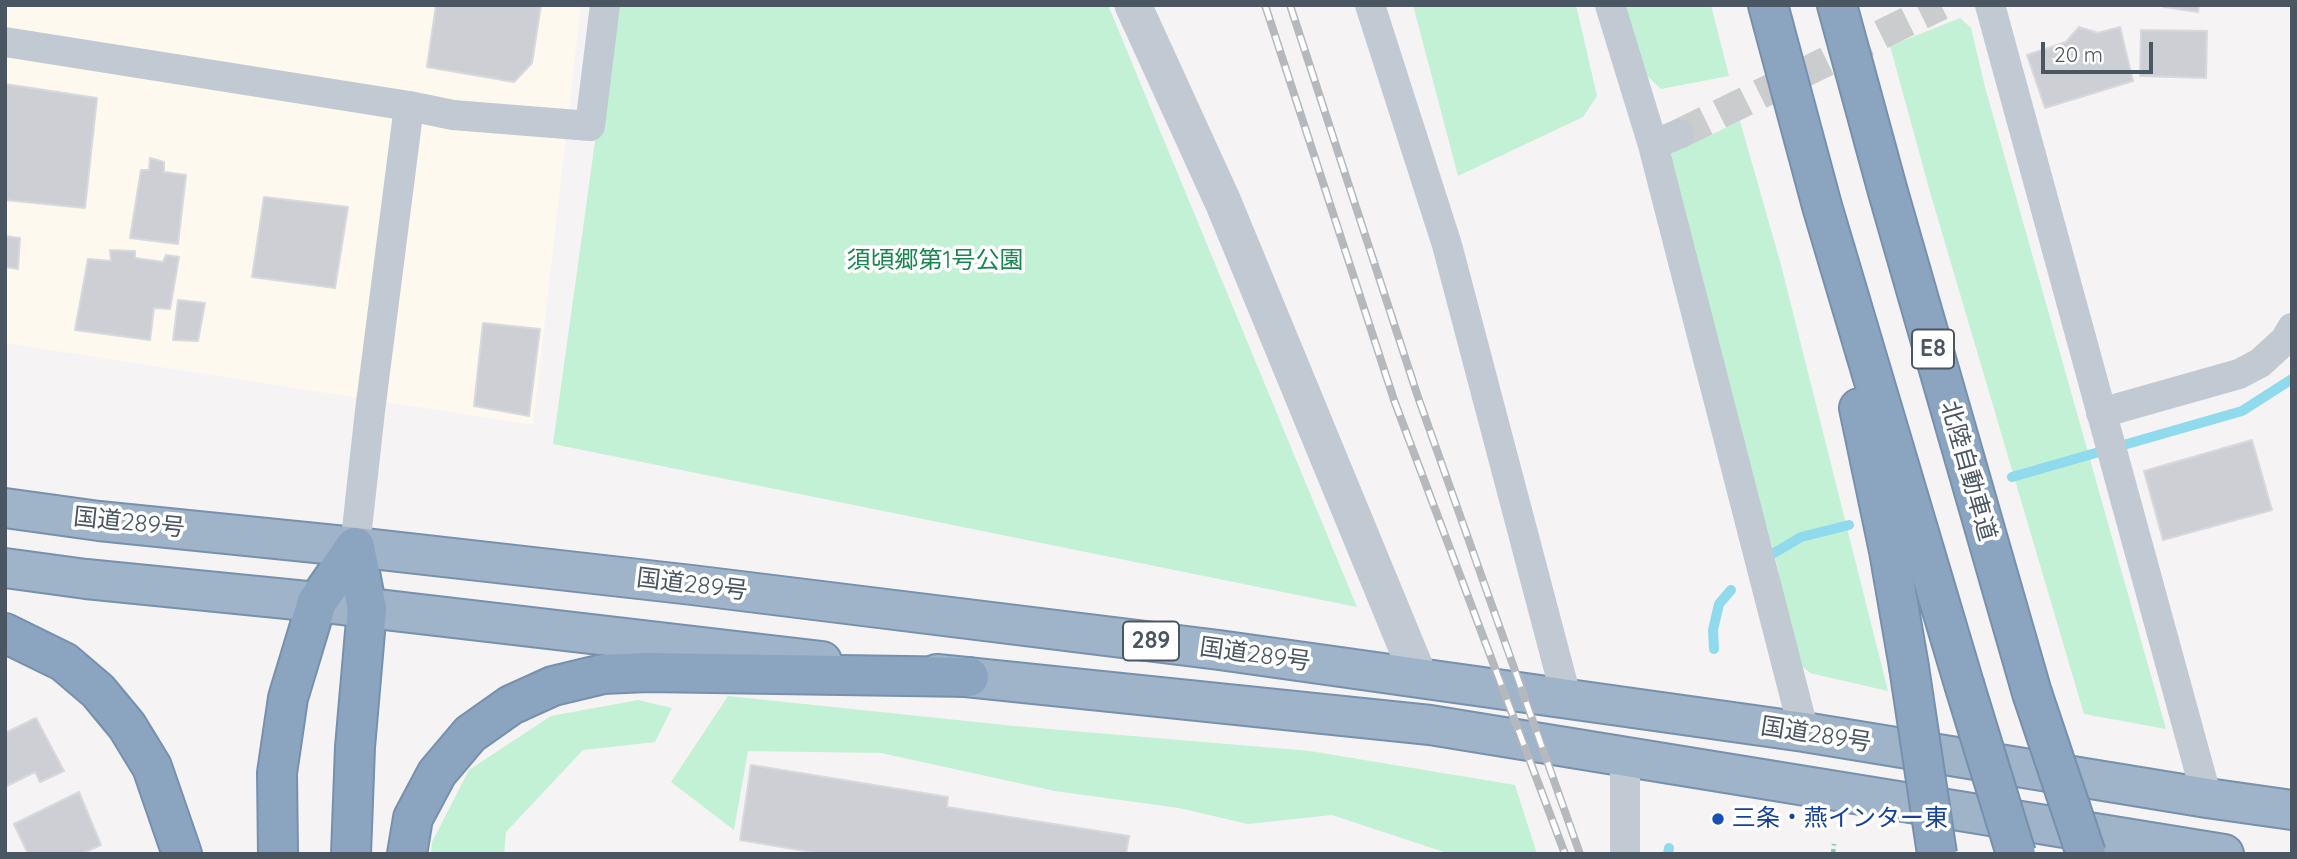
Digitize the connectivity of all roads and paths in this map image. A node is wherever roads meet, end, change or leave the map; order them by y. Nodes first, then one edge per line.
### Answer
1 (605, 5) edge
2 (1133, 5) edge
3 (1370, 5) edge
4 (1610, 5) edge
5 (1751, 5) edge
6 (1768, 5) edge
7 (1838, 5) edge
8 (1990, 5) edge
9 (5, 42) edge
10 (409, 106) junction
11 (2292, 328) edge
12 (2104, 424) junction
13 (5, 508) edge
14 (355, 547) junction
15 (5, 568) edge
16 (317, 602) junction
17 (367, 609) junction
18 (5, 633) edge
19 (969, 677) junction
20 (1419, 677) junction
21 (1567, 700) junction
22 (1804, 732) junction
23 (1625, 758) junction
24 (2207, 799) junction
25 (2292, 810) edge
26 (1834, 844) dead end
27 (182, 854) edge
28 (278, 854) edge
29 (351, 854) edge
30 (407, 854) edge
31 (1625, 854) edge
32 (1833, 854) edge
33 (1937, 854) edge
34 (2016, 854) edge
35 (2086, 854) edge
36 (2223, 854) edge

1 - 10 street
2 - 20 street
3 - 21 street
4 - 22 street
5 - 33 highway, bridge
6 - 34 highway, bridge
7 - 35 highway, 北陸自動車道 / E8, bridge
8 - 12 street
9 - 10 street
10 - 14 street
11 - 12 street
12 - 24 street
13 - 14 highway, 国道289号 / 289
14 - 16 highway
14 - 17 highway
14 - 20 highway, 国道289号 / 289
15 - 16 highway, 国道289号 / 289
16 - 17 highway, 国道289号 / 289
16 - 28 highway
17 - 19 highway, 国道289号 / 289
17 - 29 highway
18 - 27 highway
19 - 23 highway, 国道289号 / 289
19 - 30 highway
20 - 21 highway, 国道289号 / 289
21 - 22 highway, 国道289号 / 289
22 - 24 highway, 国道289号 / 289
23 - 31 street
23 - 36 highway, 国道289号 / 289
24 - 25 highway, 国道289号 / 289
26 - 32 path

